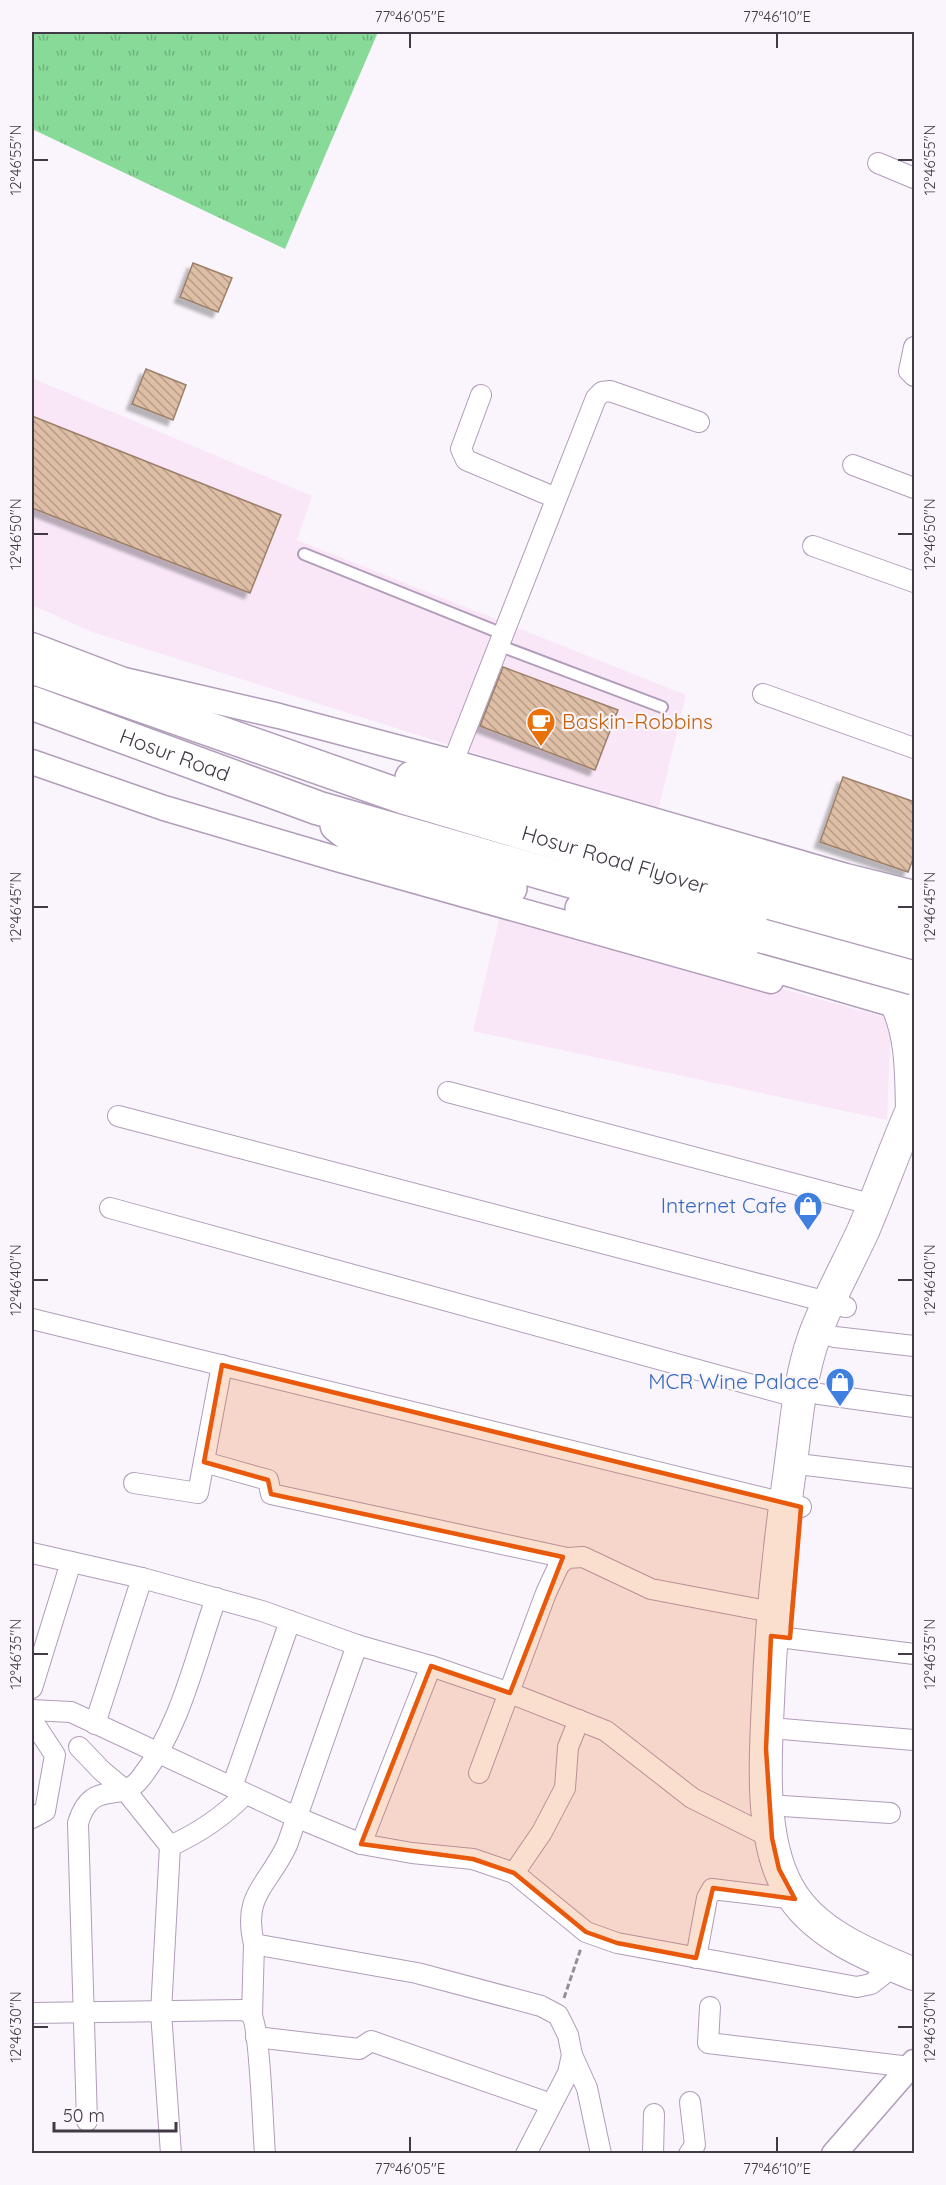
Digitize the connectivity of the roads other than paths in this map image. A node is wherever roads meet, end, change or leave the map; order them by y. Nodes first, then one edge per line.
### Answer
1 (878, 164) dead end
2 (915, 178) edge
3 (915, 347) edge
4 (915, 376) edge
5 (482, 395) dead end
6 (699, 422) dead end
7 (853, 465) dead end
8 (915, 488) edge
9 (556, 498) junction
10 (813, 546) dead end
11 (304, 554) dead end
12 (914, 580) edge
13 (501, 639) junction
14 (32, 645) edge
15 (32, 667) edge
16 (763, 694) dead end
17 (32, 703) edge
18 (662, 707) dead end
19 (915, 748) edge
20 (32, 762) edge
21 (453, 762) junction
22 (315, 768) junction
23 (318, 808) junction
24 (844, 887) junction
25 (915, 892) edge
26 (915, 919) edge
27 (764, 921) junction
28 (915, 949) edge
29 (915, 958) edge
30 (908, 995) edge
31 (448, 1092) dead end
32 (914, 1108) edge
33 (118, 1116) dead end
34 (915, 1155) edge
35 (874, 1205) junction
36 (110, 1208) dead end
37 (838, 1305) junction
38 (32, 1319) edge
39 (825, 1335) junction
40 (915, 1346) edge
41 (222, 1365) junction
42 (810, 1396) junction
43 (915, 1407) edge
44 (204, 1462) junction
45 (806, 1465) junction
46 (915, 1478) edge
47 (134, 1483) dead end
48 (793, 1505) junction
49 (32, 1553) edge
50 (567, 1558) junction
51 (71, 1562) junction
52 (142, 1578) junction
53 (216, 1598) junction
54 (290, 1621) junction
55 (778, 1629) junction
56 (357, 1645) junction
57 (915, 1654) edge
58 (431, 1666) junction
59 (32, 1688) edge
60 (510, 1693) junction
61 (32, 1710) edge
62 (32, 1720) edge
63 (579, 1720) junction
64 (95, 1724) junction
65 (782, 1729) junction
66 (117, 1734) junction
67 (915, 1740) edge
68 (79, 1747) junction
69 (157, 1754) junction
70 (55, 1755) junction
71 (479, 1773) dead end
72 (125, 1790) junction
73 (238, 1790) junction
74 (783, 1806) junction
75 (39, 1813) edge
76 (890, 1813) dead end
77 (296, 1817) junction
78 (78, 1823) junction
79 (772, 1839) junction
80 (361, 1844) junction
81 (170, 1846) junction
82 (514, 1873) junction
83 (795, 1899) junction
84 (254, 1944) junction
85 (696, 1958) junction
86 (908, 1964) edge
87 (710, 2007) dead end
88 (86, 2012) junction
89 (161, 2012) junction
90 (32, 2013) edge
91 (252, 2016) junction
92 (256, 2037) junction
93 (572, 2055) junction
94 (912, 2065) edge
95 (690, 2102) dead end
96 (551, 2104) junction
97 (654, 2114) dead end
98 (87, 2121) dead end
99 (171, 2154) edge
100 (265, 2154) edge
101 (526, 2154) edge
102 (601, 2154) edge
103 (653, 2154) edge
104 (689, 2154) edge
105 (834, 2154) edge

1 - 2 street
3 - 4 street
5 - 9 street
6 - 9 street
7 - 8 street
9 - 13 street
10 - 12 street
11 - 13 lane
13 - 18 lane
13 - 21 street
14 - 21 street
15 - 22 highway, Hosur Road
16 - 19 street
17 - 23 highway, Hosur Road
20 - 30 street
21 - 24 street
22 - 24 highway
22 - 27 highway, Hosur Road Flyover
23 - 27 highway, Hosur Road Flyover
23 - 30 highway
24 - 25 street
24 - 26 highway
27 - 28 highway, Hosur Road Flyover
27 - 30 highway, Hosur Road Flyover, bridge
29 - 30 street
30 - 32 main road
31 - 35 street
32 - 35 main road
33 - 37 street
34 - 37 main road
35 - 37 main road
36 - 42 street
37 - 39 main road
38 - 41 street
39 - 40 street
39 - 42 main road
41 - 44 street
41 - 48 street
42 - 43 street
42 - 45 main road
42 - 48 main road
44 - 47 street
44 - 50 street
45 - 46 street
45 - 48 main road
48 - 55 main road
49 - 51 street
50 - 55 street
50 - 60 street
51 - 52 street
51 - 59 street
52 - 53 street
52 - 64 street
53 - 54 street
53 - 69 street
54 - 56 street
54 - 73 street
55 - 57 street
55 - 65 main road
55 - 79 main road
56 - 58 street
56 - 77 street
58 - 60 street
58 - 80 street
60 - 63 street
60 - 71 street
61 - 64 street
62 - 70 street
63 - 79 street
63 - 82 street
64 - 66 street
65 - 67 street
65 - 74 main road
66 - 68 street
66 - 69 street
68 - 70 street
68 - 72 street
69 - 72 street
69 - 73 street
70 - 75 street
72 - 78 street
72 - 81 street
73 - 77 street
73 - 81 street
74 - 76 street
74 - 86 main road
75 - 78 street
77 - 80 street
77 - 84 street
78 - 88 street
79 - 83 main road
80 - 82 street
81 - 89 street
82 - 85 street
83 - 85 street
83 - 86 main road
84 - 91 street
84 - 93 street
85 - 86 street
87 - 94 street
88 - 89 street
88 - 90 street
88 - 98 street
89 - 91 street
89 - 99 street
91 - 92 street
92 - 96 street
92 - 100 street
93 - 96 street
93 - 102 street
94 - 105 street
95 - 104 street
96 - 101 street
97 - 103 street

